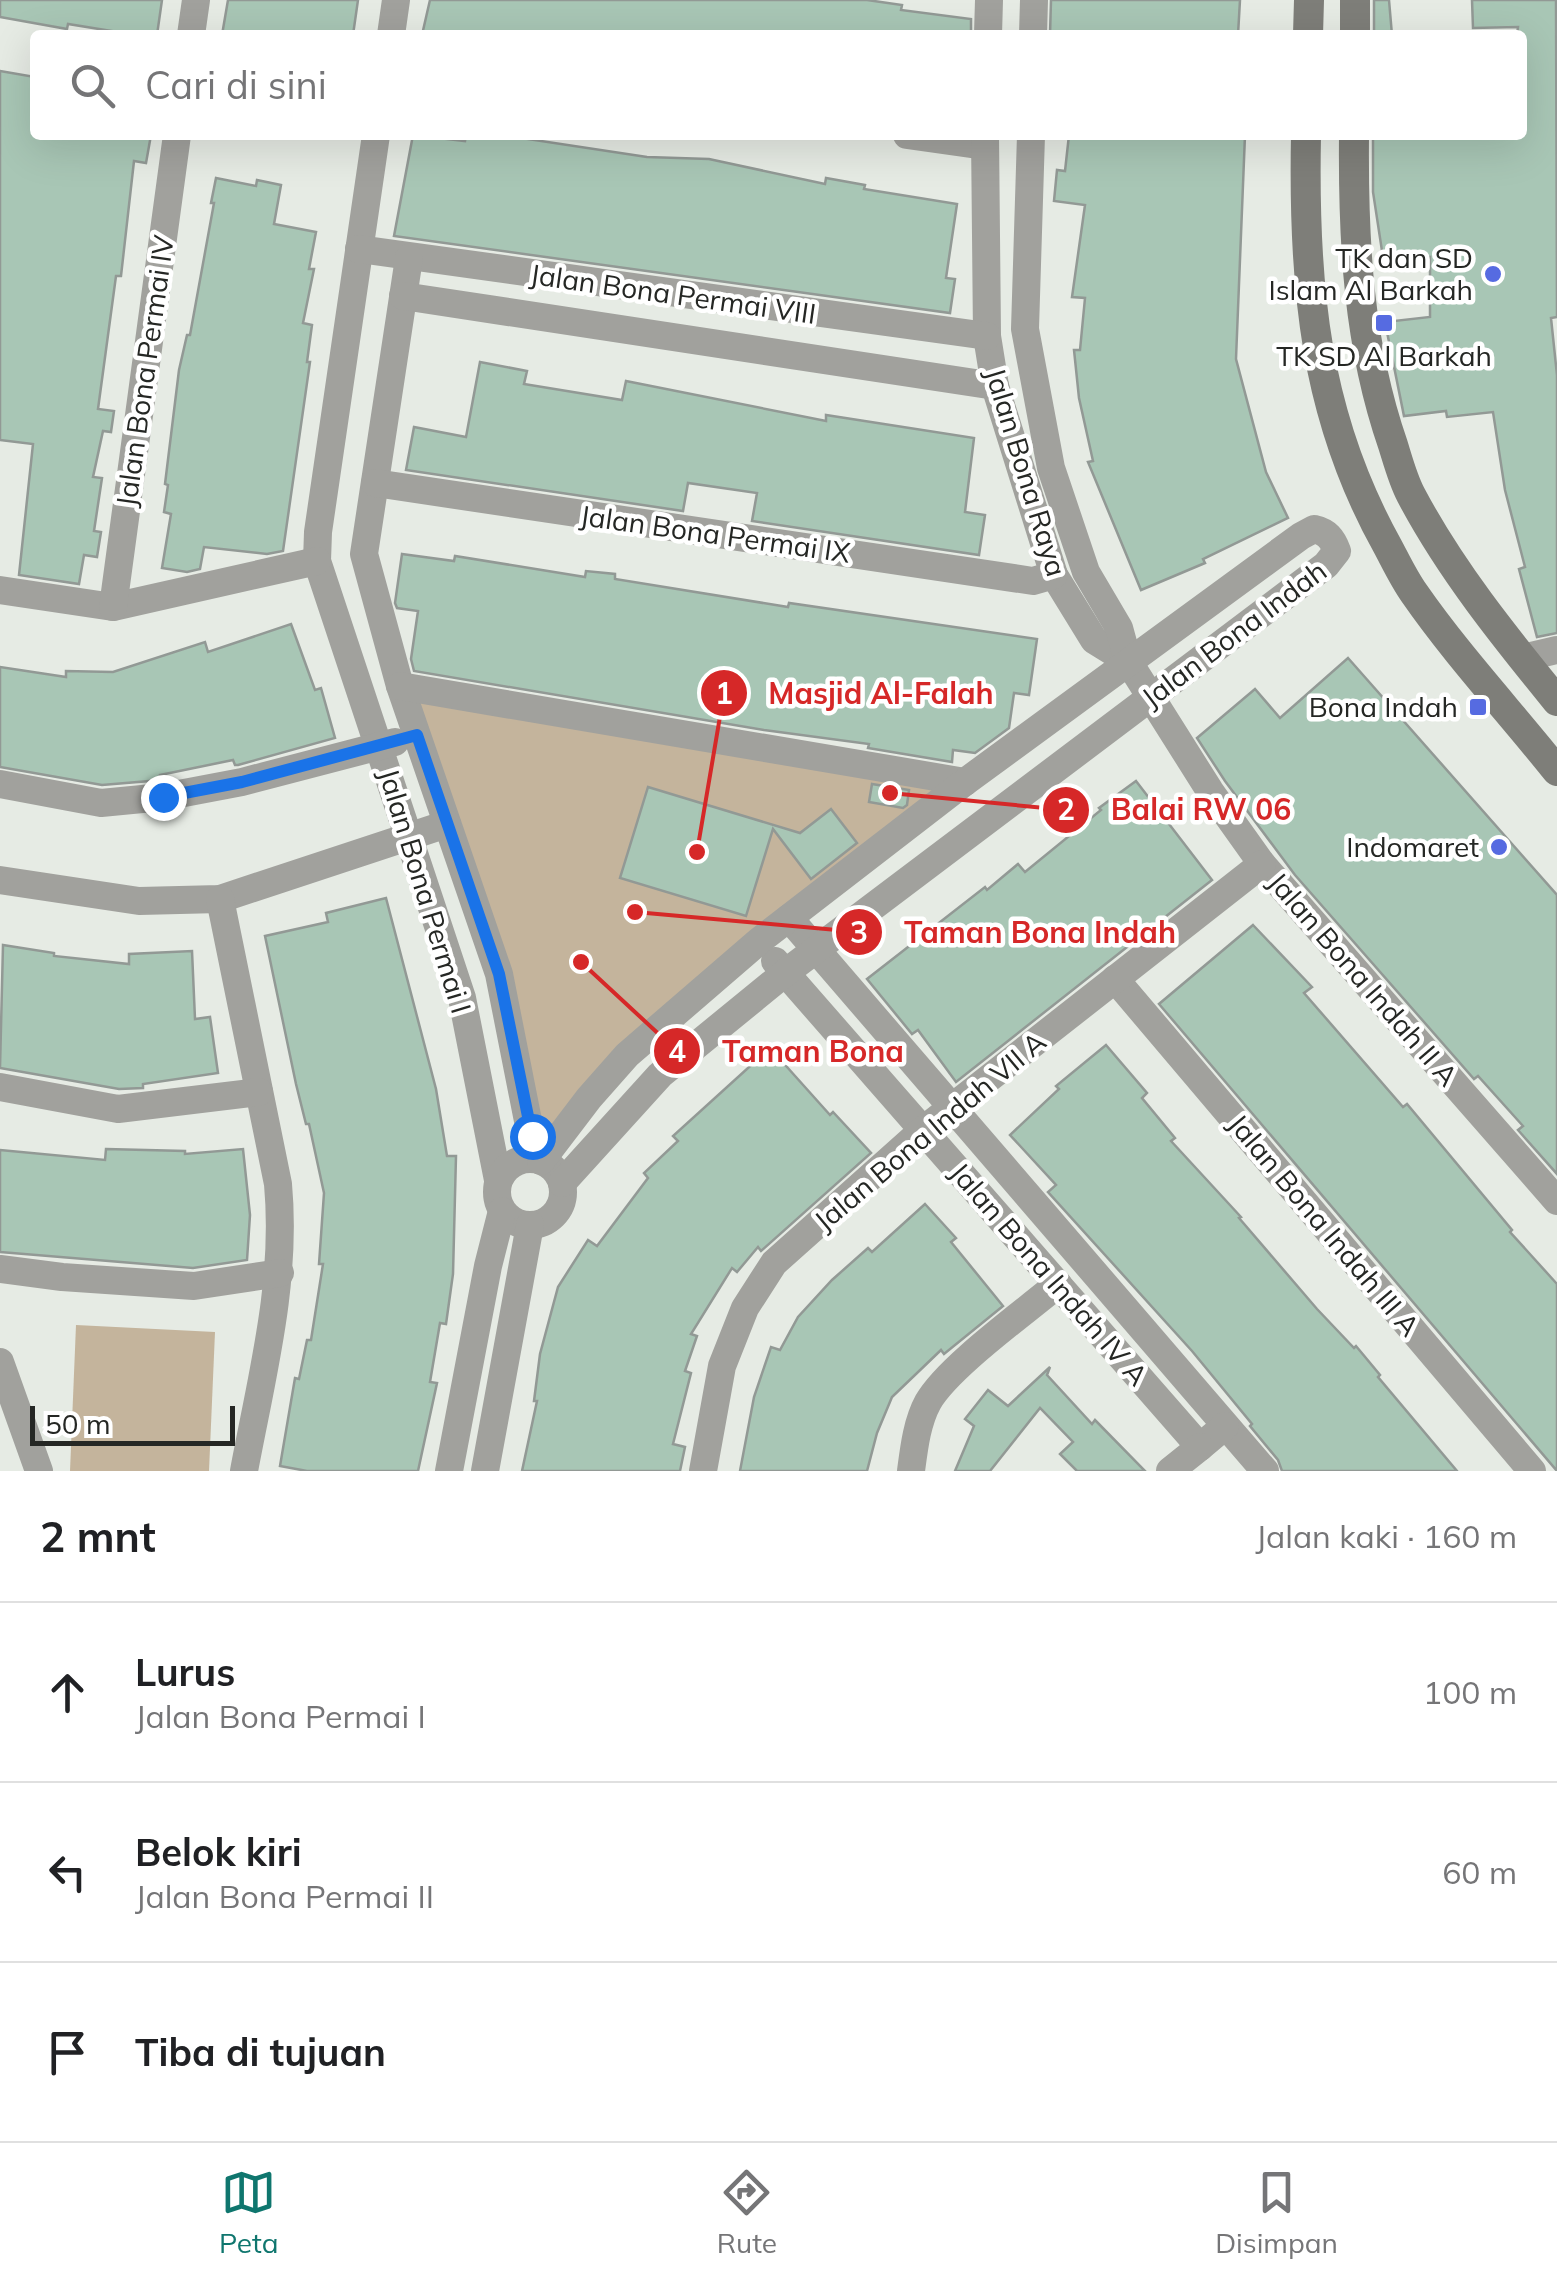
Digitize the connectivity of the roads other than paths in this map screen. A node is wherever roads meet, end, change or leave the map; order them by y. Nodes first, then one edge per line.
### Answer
1 (196, 0) edge
2 (396, 0) edge
3 (988, 0) edge
4 (1034, 0) edge
5 (1309, 0) edge
6 (1355, 0) edge
7 (192, 30) edge
8 (392, 30) edge
9 (988, 30) edge
10 (1034, 30) edge
11 (1308, 30) edge
12 (1355, 30) edge
13 (176, 140) edge
14 (375, 140) edge
15 (985, 140) edge
16 (1030, 140) edge
17 (1306, 140) edge
18 (1354, 140) edge
19 (360, 249) junction
20 (409, 258) junction
21 (403, 296) junction
22 (988, 336) junction
23 (995, 386) junction
24 (375, 482) junction
25 (317, 561) junction
26 (1054, 575) junction
27 (0, 590) edge
28 (113, 606) junction
29 (1557, 650) edge
30 (1522, 658) junction
31 (1128, 661) junction
32 (400, 686) junction
33 (1152, 696) junction
34 (1557, 701) edge
35 (417, 735) junction
36 (380, 746) junction
37 (1557, 771) edge
38 (965, 782) junction
39 (0, 784) edge
40 (447, 824) junction
41 (408, 836) junction
42 (1262, 864) junction
43 (0, 880) edge
44 (220, 900) junction
45 (788, 918) junction
46 (759, 941) junction
47 (814, 950) junction
48 (786, 973) junction
49 (1114, 979) junction
50 (0, 1087) edge
51 (260, 1092) junction
52 (951, 1108) junction
53 (923, 1130) junction
54 (536, 1160) junction
55 (498, 1180) junction
56 (562, 1183) junction
57 (1557, 1200) edge
58 (502, 1211) junction
59 (530, 1225) junction
60 (0, 1270) edge
61 (280, 1273) junction
62 (1058, 1284) junction
63 (0, 1362) edge
64 (1225, 1426) junction
65 (1200, 1446) junction
66 (39, 1471) edge
67 (244, 1471) edge
68 (449, 1471) edge
69 (485, 1471) edge
70 (703, 1471) edge
71 (910, 1471) edge
72 (1170, 1471) edge
73 (1264, 1471) edge
74 (1532, 1471) edge

1 - 7 street
2 - 8 street
3 - 9 street
4 - 10 street
5 - 11 main road
6 - 12 main road
13 - 28 street, Jalan Bona Permai IV
14 - 19 street, Jalan Bona Permai I
15 - 22 street, Jalan Bona Raya
16 - 31 street, Jalan Bona Raya
17 - 37 main road
18 - 30 main road
19 - 20 street, Jalan Bona Permai VIII
19 - 25 street, Jalan Bona Permai I
20 - 21 street, Jalan Bona Permai I
20 - 22 street, Jalan Bona Permai VIII
21 - 23 street, Jalan Bona Permai VIII
21 - 24 street, Jalan Bona Permai I
22 - 23 street, Jalan Bona Raya
23 - 26 street, Jalan Bona Raya
24 - 26 street, Jalan Bona Permai IX
24 - 32 street, Jalan Bona Permai I
25 - 28 street
25 - 36 street, Jalan Bona Permai I
26 - 31 street, Jalan Bona Raya
27 - 28 street
29 - 30 street
30 - 34 main road
31 - 33 street, Jalan Bona Raya
31 - 33 street, Jalan Bona Indah
31 - 38 street, Jalan Bona Indah
32 - 35 street, Jalan Bona Permai I
32 - 38 street
33 - 42 street, Jalan Bona Indah II A
33 - 47 street, Jalan Bona Indah
35 - 36 street
35 - 40 street, Jalan Bona Permai I
36 - 39 street
36 - 41 street, Jalan Bona Permai I
38 - 45 street, Jalan Bona Indah
40 - 41 street
40 - 54 street, Jalan Bona Permai I
41 - 44 street
41 - 55 street, Jalan Bona Permai I
42 - 49 street, Jalan Bona Indah VII A
42 - 57 street, Jalan Bona Indah II A
43 - 44 street
44 - 51 street
45 - 46 street, Jalan Bona Indah
45 - 47 street, Jalan Bona Indah IV A
46 - 48 street, Jalan Bona Indah IV A
46 - 54 street, Jalan Bona Indah
47 - 48 street, Jalan Bona Indah
47 - 52 street, Jalan Bona Indah IV A
48 - 53 street, Jalan Bona Indah IV A
48 - 56 street, Jalan Bona Indah
49 - 52 street, Jalan Bona Indah VII A
49 - 74 street, Jalan Bona Indah III A
50 - 51 street
51 - 61 street
52 - 53 street, Jalan Bona Indah VII A
52 - 64 street, Jalan Bona Indah IV A
53 - 62 street, Jalan Bona Indah IV A
53 - 70 street, Jalan Bona Indah VII A
54 - 55 street
54 - 56 street
55 - 58 street
56 - 59 street
58 - 59 street
58 - 68 street
59 - 69 street
60 - 61 street
61 - 67 street
62 - 65 street, Jalan Bona Indah IV A
62 - 71 street
63 - 66 street
64 - 65 street
64 - 73 street, Jalan Bona Indah IV A
65 - 72 street

